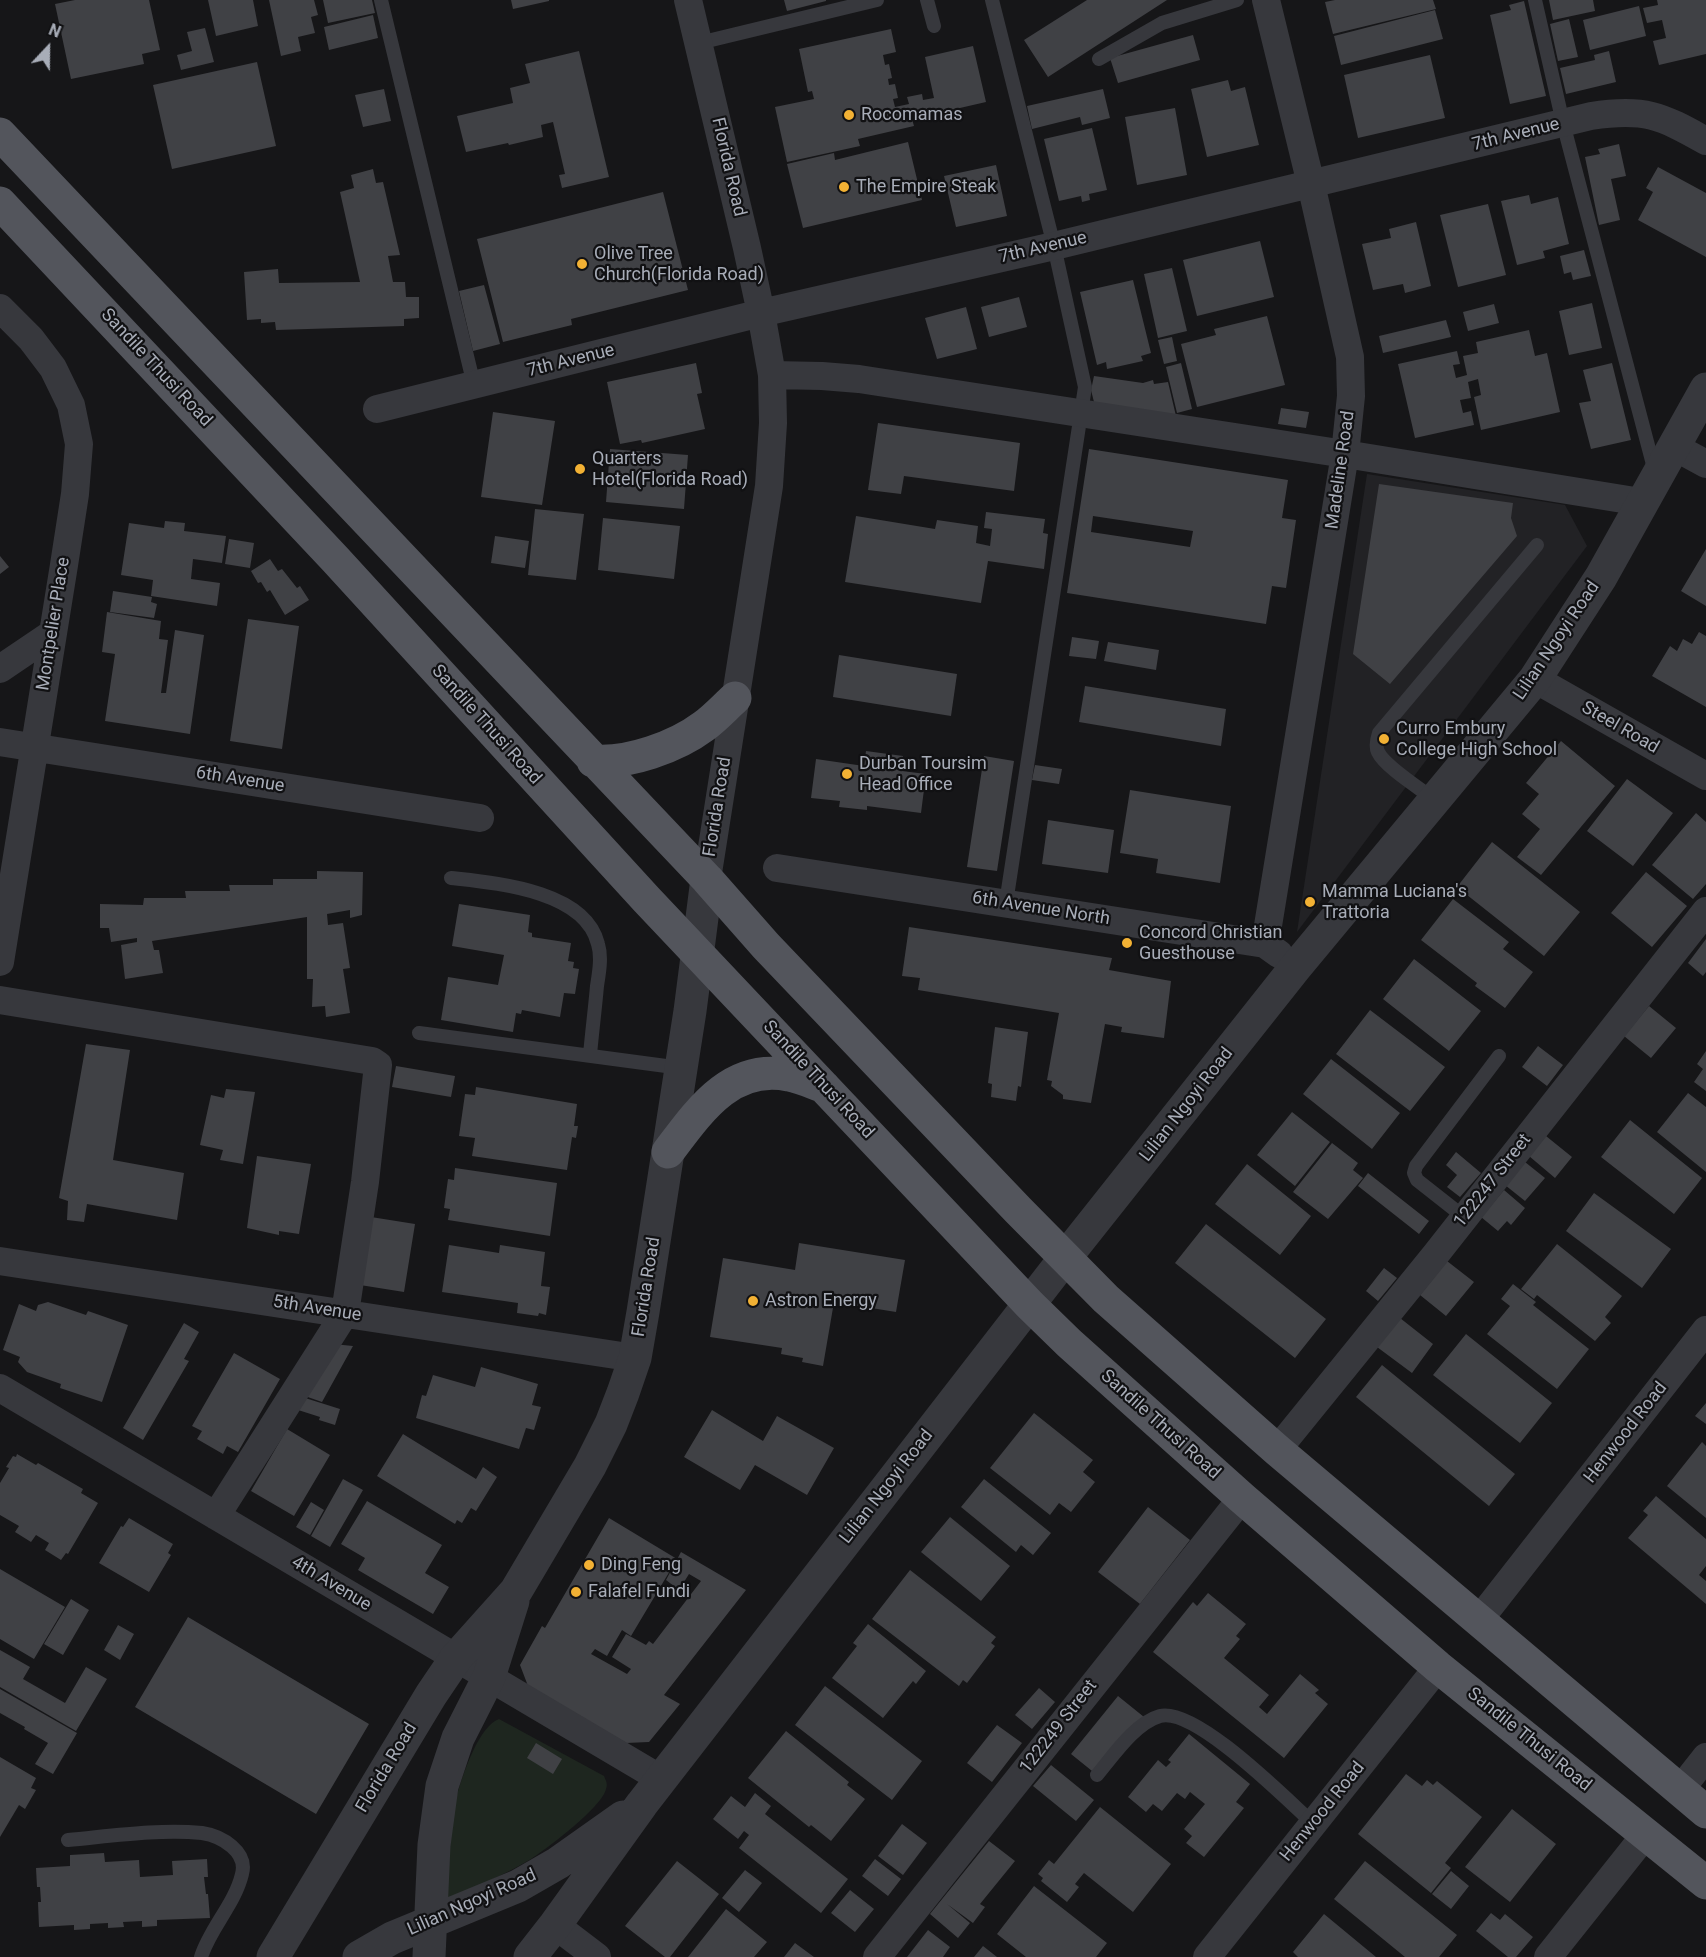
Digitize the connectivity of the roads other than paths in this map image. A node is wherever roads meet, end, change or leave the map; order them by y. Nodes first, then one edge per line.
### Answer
1 (381, 0) edge
2 (688, 0) edge
3 (877, 0) edge
4 (927, 0) edge
5 (992, 0) edge
6 (1237, 0) edge
7 (1266, 0) edge
8 (1534, 0) edge
9 (934, 26) dead end
10 (699, 43) junction
11 (1099, 59) dead end
12 (1563, 123) junction
13 (0, 124) edge
14 (0, 134) edge
15 (1706, 141) edge
16 (22, 158) junction
17 (1311, 184) junction
18 (0, 203) edge
19 (1054, 246) junction
20 (0, 308) edge
21 (761, 314) junction
22 (771, 375) junction
23 (474, 385) junction
24 (1706, 389) edge
25 (377, 409) dead end
26 (1083, 413) junction
27 (1673, 446) junction
28 (1345, 454) junction
29 (1706, 464) edge
30 (1649, 489) junction
31 (1538, 545) dead end
32 (53, 633) junction
33 (0, 669) edge
34 (1535, 679) junction
35 (735, 698) junction
36 (0, 742) edge
37 (33, 748) junction
38 (593, 761) junction
39 (1706, 776) edge
40 (1435, 800) junction
41 (480, 818) dead end
42 (777, 868) dead end
43 (451, 878) dead end
44 (707, 879) junction
45 (1006, 903) junction
46 (1706, 911) edge
47 (1265, 944) junction
48 (697, 951) junction
49 (0, 962) edge
50 (1295, 968) junction
51 (0, 1000) edge
52 (419, 1033) dead end
53 (590, 1055) junction
54 (1499, 1056) dead end
55 (681, 1068) junction
56 (826, 1088) junction
57 (668, 1152) junction
58 (1464, 1217) junction
59 (1065, 1258) junction
60 (0, 1261) edge
61 (1030, 1305) junction
62 (345, 1313) junction
63 (1706, 1330) edge
64 (635, 1358) junction
65 (0, 1388) edge
66 (1277, 1450) junction
67 (1242, 1498) junction
68 (216, 1516) junction
69 (516, 1591) junction
70 (1479, 1620) junction
71 (456, 1658) junction
72 (1438, 1667) junction
73 (489, 1677) junction
74 (1706, 1757) edge
75 (1097, 1775) dead end
76 (1680, 1790) junction
77 (652, 1792) junction
78 (1706, 1812) edge
79 (1314, 1824) junction
80 (1646, 1834) junction
81 (68, 1839) dead end
82 (1706, 1883) edge
83 (430, 1923) junction
84 (555, 1925) junction
85 (201, 1957) edge
86 (273, 1957) edge
87 (359, 1957) edge
88 (429, 1957) edge
89 (530, 1957) edge
90 (597, 1957) edge
91 (877, 1957) edge
92 (1207, 1957) edge
93 (1548, 1957) edge

1 - 23 lane
2 - 10 street, Florida Road
3 - 10 lane
4 - 9 lane
5 - 19 lane
6 - 11 lane
7 - 17 street, Madeline Road
8 - 12 lane
10 - 21 street, Florida Road
12 - 15 street, 7th Avenue
12 - 17 street, 7th Avenue
12 - 30 lane
13 - 16 main road
14 - 16 main road
16 - 38 main road
17 - 19 street, 7th Avenue
17 - 28 street, Madeline Road
18 - 48 main road, Sandile Thusi Road
19 - 21 street, 7th Avenue
19 - 26 lane
20 - 32 street, Montpelier Place
21 - 22 street, Florida Road
21 - 23 street, 7th Avenue
22 - 26 street
22 - 35 street, Florida Road
23 - 25 street, 7th Avenue
24 - 27 street, Lilian Ngoyi Road
26 - 28 street
26 - 45 lane
27 - 29 street
27 - 30 street, Lilian Ngoyi Road
28 - 30 street
28 - 47 street, Madeline Road
30 - 34 street, Lilian Ngoyi Road
31 - 40 lane
32 - 33 street
32 - 37 street, Montpelier Place
34 - 39 street, Steel Road
34 - 40 street, Lilian Ngoyi Road
35 - 38 main road
35 - 44 street, Florida Road
36 - 37 street, 6th Avenue
37 - 41 street, 6th Avenue
37 - 49 street, Montpelier Place
38 - 44 main road
40 - 50 street, Lilian Ngoyi Road
42 - 45 street, 6th Avenue North
43 - 53 lane
44 - 48 street, Florida Road
44 - 59 main road
45 - 47 street, 6th Avenue North
46 - 58 street, 122247 Street
47 - 50 street, 6th Avenue North
48 - 55 street, Florida Road
48 - 56 main road, Sandile Thusi Road
50 - 59 street, Lilian Ngoyi Road
51 - 62 street
52 - 53 lane
53 - 55 lane
54 - 58 lane
55 - 57 street, Florida Road
56 - 57 main road
56 - 61 main road, Sandile Thusi Road
57 - 64 street, Florida Road
58 - 66 street, 122247 Street
59 - 61 street, Lilian Ngoyi Road
59 - 66 main road
60 - 62 street, 5th Avenue
61 - 67 main road, Sandile Thusi Road
61 - 77 street, Lilian Ngoyi Road
62 - 64 street, 5th Avenue
62 - 68 street
63 - 70 street, Henwood Road
64 - 69 street, Florida Road
65 - 68 street, 4th Avenue
66 - 70 main road
67 - 72 main road, Sandile Thusi Road
67 - 91 street, 122249 Street
68 - 71 street, 4th Avenue
69 - 71 street, Florida Road
69 - 73 street, Florida Road
70 - 76 main road
71 - 73 street, 4th Avenue
71 - 86 street, Florida Road
72 - 79 street, Henwood Road
72 - 80 main road, Sandile Thusi Road
73 - 77 street, 4th Avenue
73 - 83 street, Florida Road
74 - 76 street
75 - 79 lane
76 - 78 main road
77 - 83 street, Lilian Ngoyi Road
77 - 84 street, Lilian Ngoyi Road
79 - 92 street, Henwood Road
80 - 82 main road, Sandile Thusi Road
80 - 93 street
81 - 85 lane
83 - 87 street, Lilian Ngoyi Road
83 - 88 street, Florida Road
84 - 89 street, Lilian Ngoyi Road
84 - 90 street

